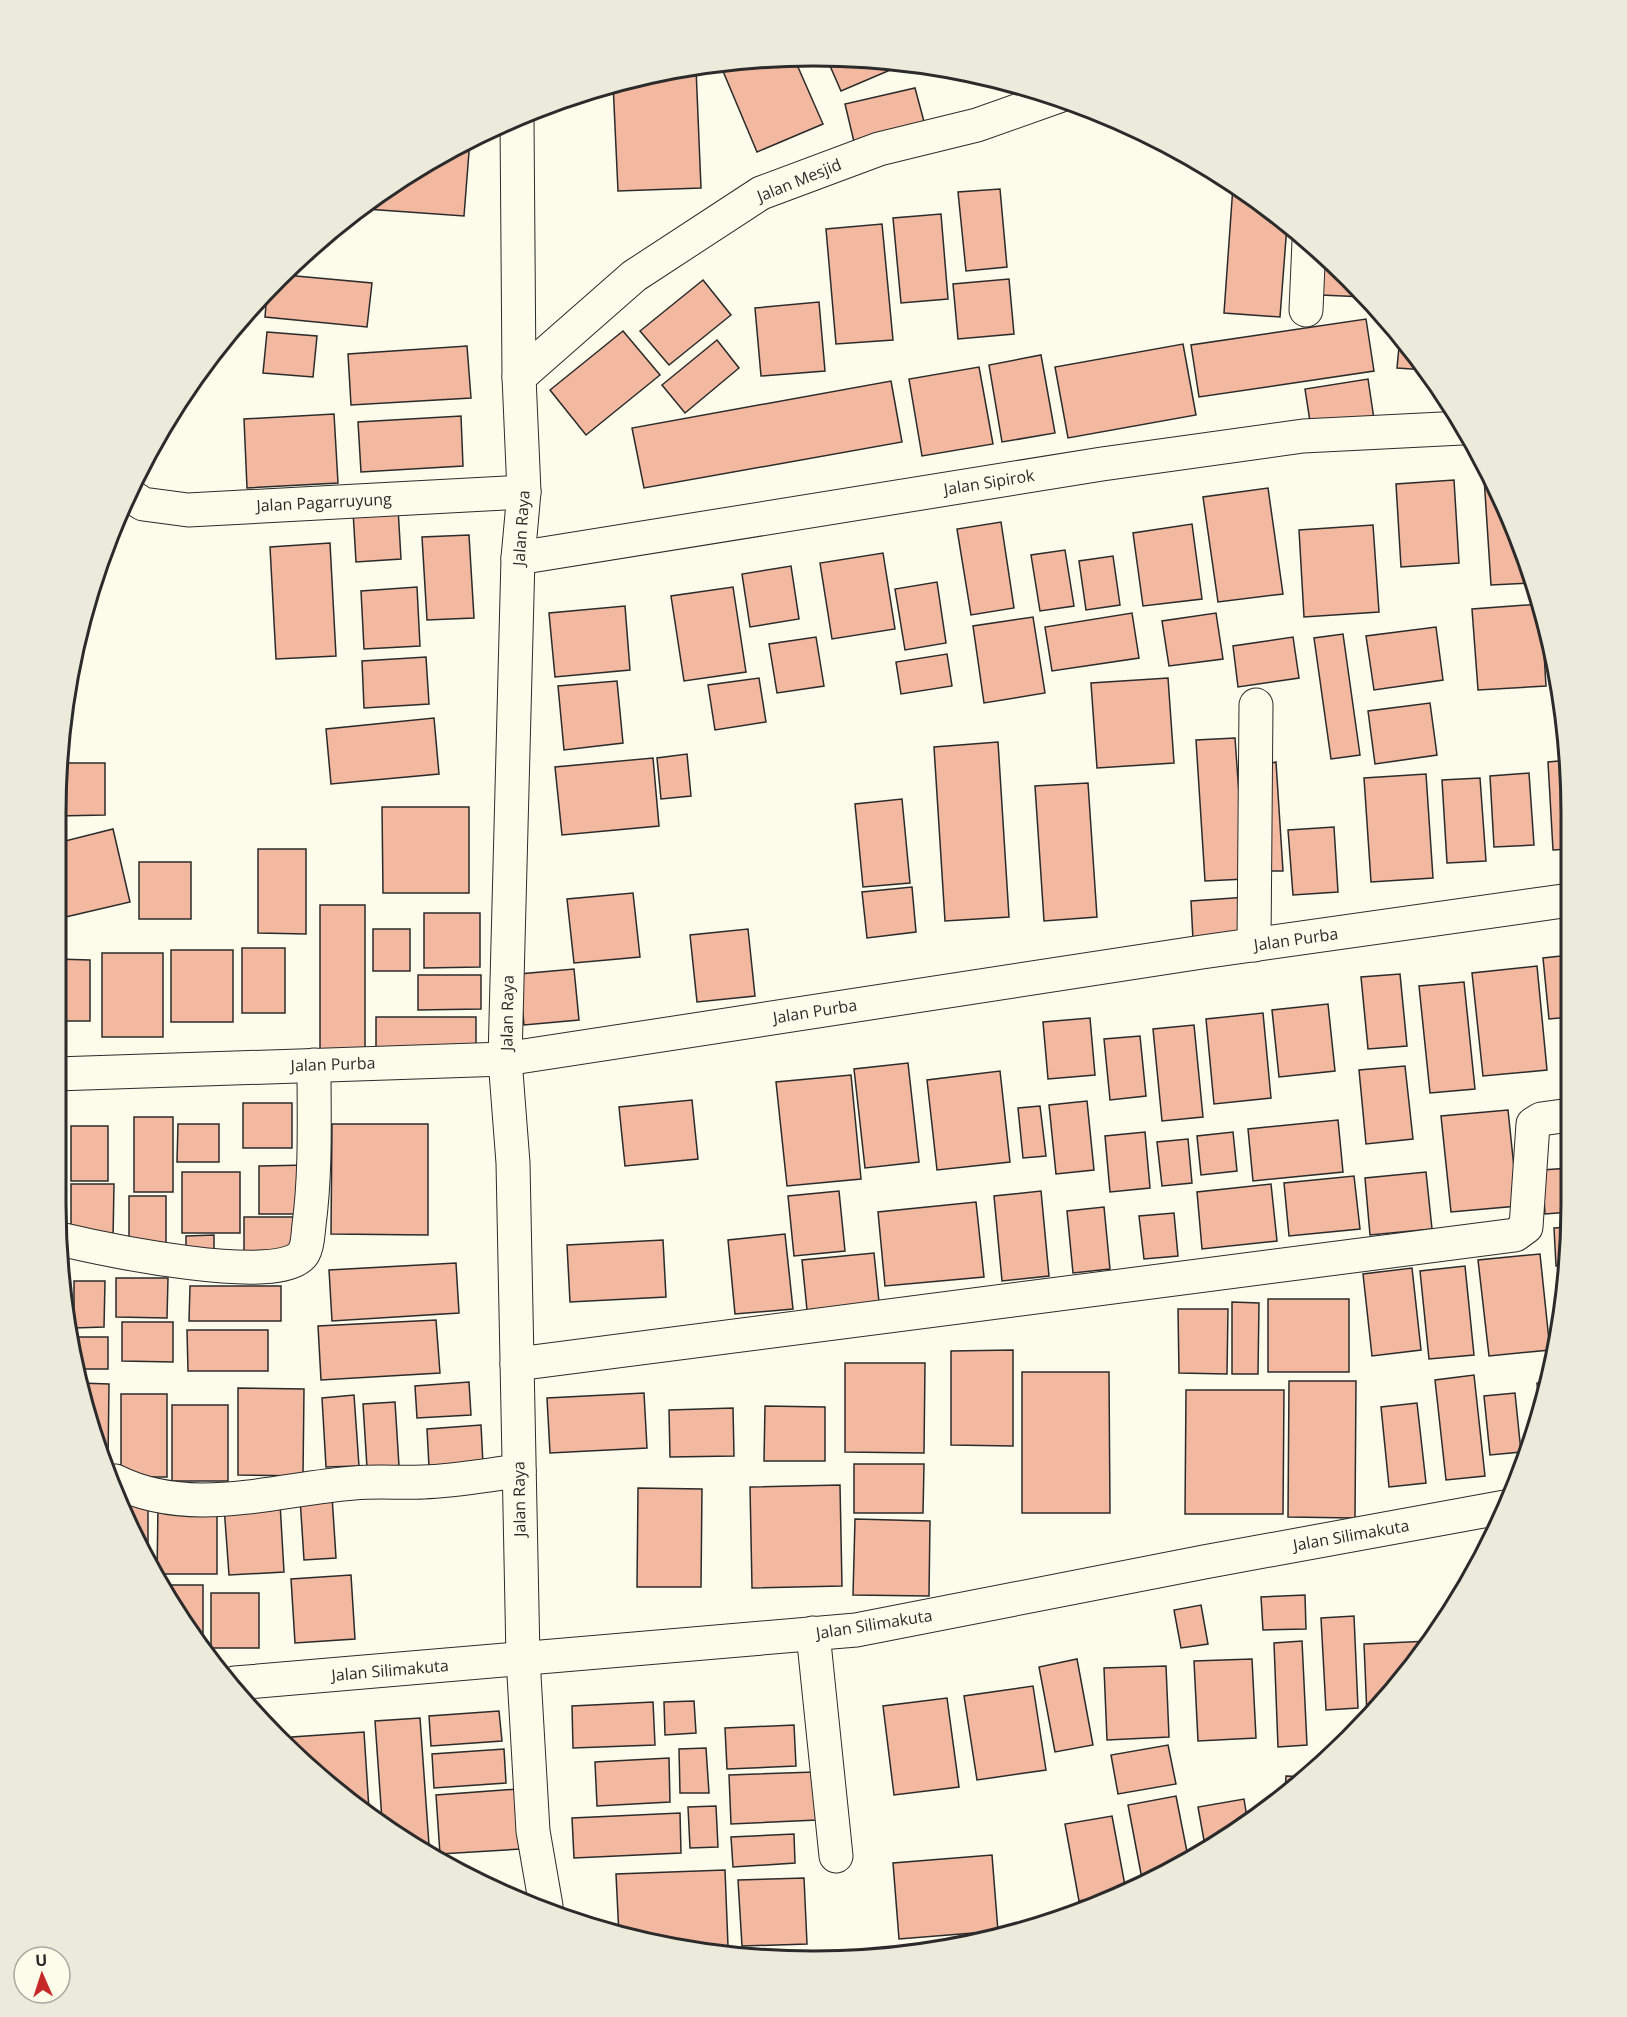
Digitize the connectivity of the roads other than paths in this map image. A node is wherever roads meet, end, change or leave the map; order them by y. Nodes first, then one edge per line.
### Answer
1 (1042, 102) edge
2 (517, 128) edge
3 (1309, 254) edge
4 (1306, 310) dead end
5 (519, 377) junction
6 (1454, 428) edge
7 (524, 492) junction
8 (136, 499) edge
9 (518, 558) junction
10 (1256, 705) dead end
11 (1561, 901) edge
12 (1254, 945) junction
13 (505, 1059) junction
14 (314, 1065) junction
15 (66, 1074) edge
16 (1561, 1116) edge
17 (68, 1241) edge
18 (517, 1364) junction
19 (519, 1472) junction
20 (121, 1484) edge
21 (1495, 1509) edge
22 (813, 1634) junction
23 (523, 1658) junction
24 (240, 1683) edge
25 (836, 1856) dead end
26 (545, 1901) edge

1 - 5 street, Jalan Mesjid
2 - 5 street, Jalan Raya
3 - 4 street
5 - 7 street, Jalan Raya
6 - 9 street, Jalan Sipirok
7 - 8 street, Jalan Pagarruyung
7 - 9 street, Jalan Raya
9 - 13 street, Jalan Raya
10 - 12 street
11 - 12 street, Jalan Purba
12 - 13 street, Jalan Purba
13 - 14 street, Jalan Purba
13 - 18 street, Jalan Raya
14 - 15 street, Jalan Purba
14 - 17 street
16 - 18 street
18 - 19 street, Jalan Raya
19 - 20 street
19 - 23 street, Jalan Raya
21 - 22 street, Jalan Silimakuta
22 - 23 street, Jalan Silimakuta
22 - 25 street
23 - 24 street, Jalan Silimakuta
23 - 26 street, Jalan Raya

